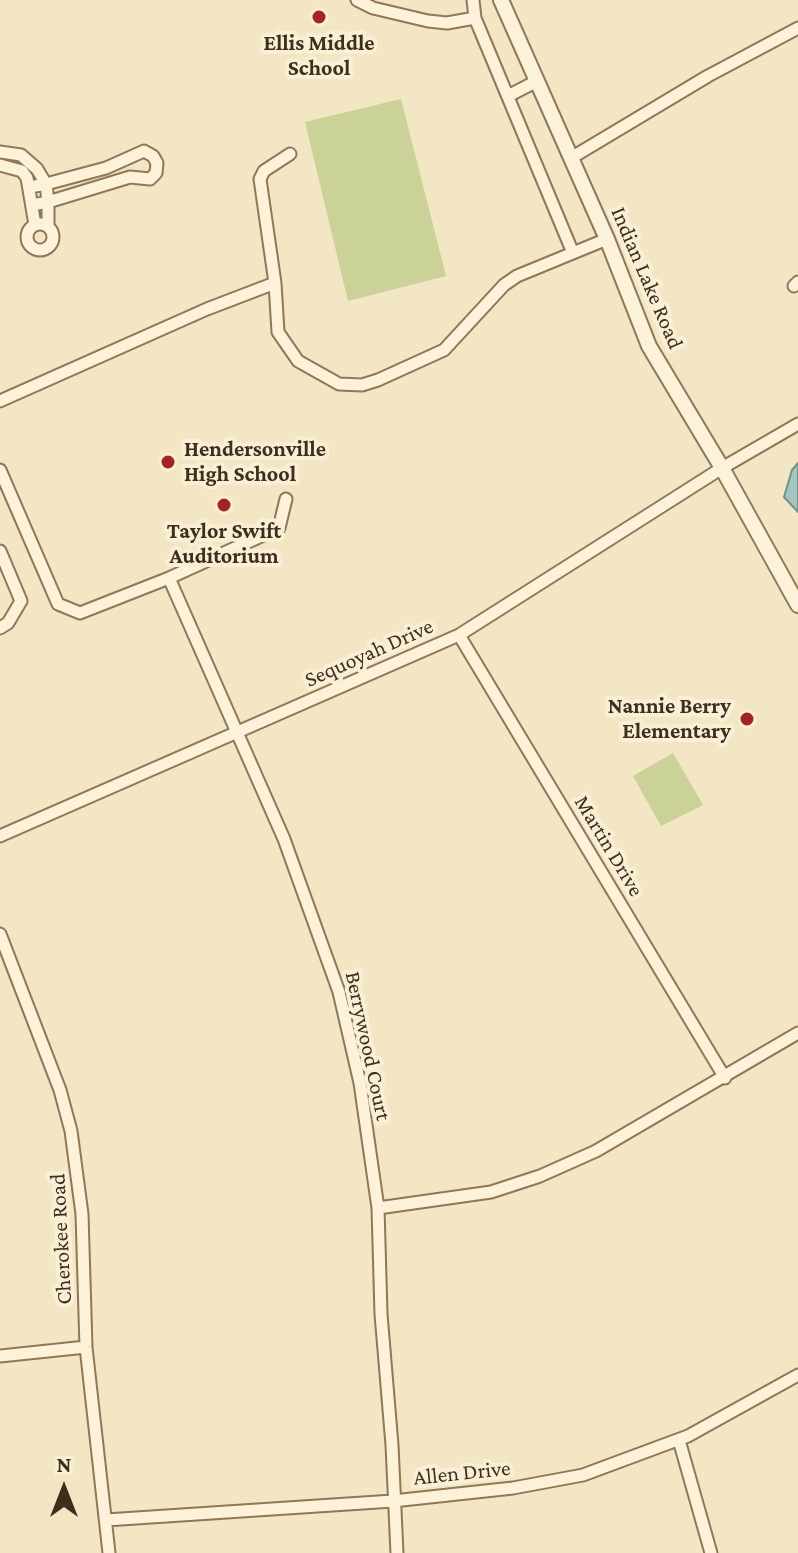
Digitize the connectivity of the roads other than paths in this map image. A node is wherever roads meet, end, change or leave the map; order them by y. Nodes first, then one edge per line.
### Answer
1 (357, 0) edge
2 (473, 0) edge
3 (501, 0) edge
4 (475, 18) junction
5 (798, 28) edge
6 (537, 81) junction
7 (508, 96) junction
8 (0, 152) edge
9 (290, 154) dead end
10 (571, 158) junction
11 (0, 165) edge
12 (46, 184) junction
13 (30, 187) junction
14 (48, 202) junction
15 (32, 205) junction
16 (35, 225) junction
17 (48, 226) junction
18 (607, 239) junction
19 (573, 253) junction
20 (275, 283) junction
21 (0, 401) edge
22 (798, 424) edge
23 (722, 468) junction
24 (0, 470) edge
25 (286, 499) dead end
26 (0, 551) edge
27 (169, 578) junction
28 (798, 605) edge
29 (0, 628) edge
30 (459, 635) junction
31 (236, 732) junction
32 (4, 834) edge
33 (0, 934) edge
34 (798, 1033) edge
35 (725, 1078) junction
36 (378, 1208) junction
37 (86, 1347) junction
38 (0, 1356) edge
39 (798, 1375) edge
40 (679, 1440) junction
41 (393, 1501) junction
42 (106, 1520) junction
43 (109, 1553) edge
44 (397, 1553) edge
45 (711, 1553) edge

1 - 4 street
2 - 4 street
3 - 6 street, Indian Lake Road
4 - 7 street
5 - 10 street
6 - 7 street
6 - 10 street, Indian Lake Road
7 - 19 street
8 - 12 street
9 - 20 street
10 - 18 street, Indian Lake Road
11 - 13 street
12 - 13 street
12 - 14 street
12 - 14 street
13 - 15 street
14 - 15 street
14 - 17 street
15 - 16 street
16 - 17 street
16 - 17 street
18 - 19 street
18 - 23 street, Indian Lake Road
19 - 20 street
20 - 21 street
22 - 23 street, Sequoyah Drive
23 - 28 street, Indian Lake Road
23 - 30 street, Sequoyah Drive
24 - 27 street
25 - 27 street
26 - 29 street
27 - 31 street, Berrywood Court
30 - 31 street, Sequoyah Drive
30 - 35 street, Martin Drive
31 - 32 street, Sequoyah Drive
31 - 36 street, Berrywood Court
33 - 37 street, Cherokee Road
34 - 35 street
35 - 36 street
36 - 41 street, Berrywood Court
37 - 38 street
37 - 42 street, Cherokee Road
39 - 40 street, Allen Drive
40 - 41 street, Allen Drive
40 - 45 street
41 - 42 street, Allen Drive
41 - 44 street, Berrywood Court
42 - 43 street, Cherokee Road

